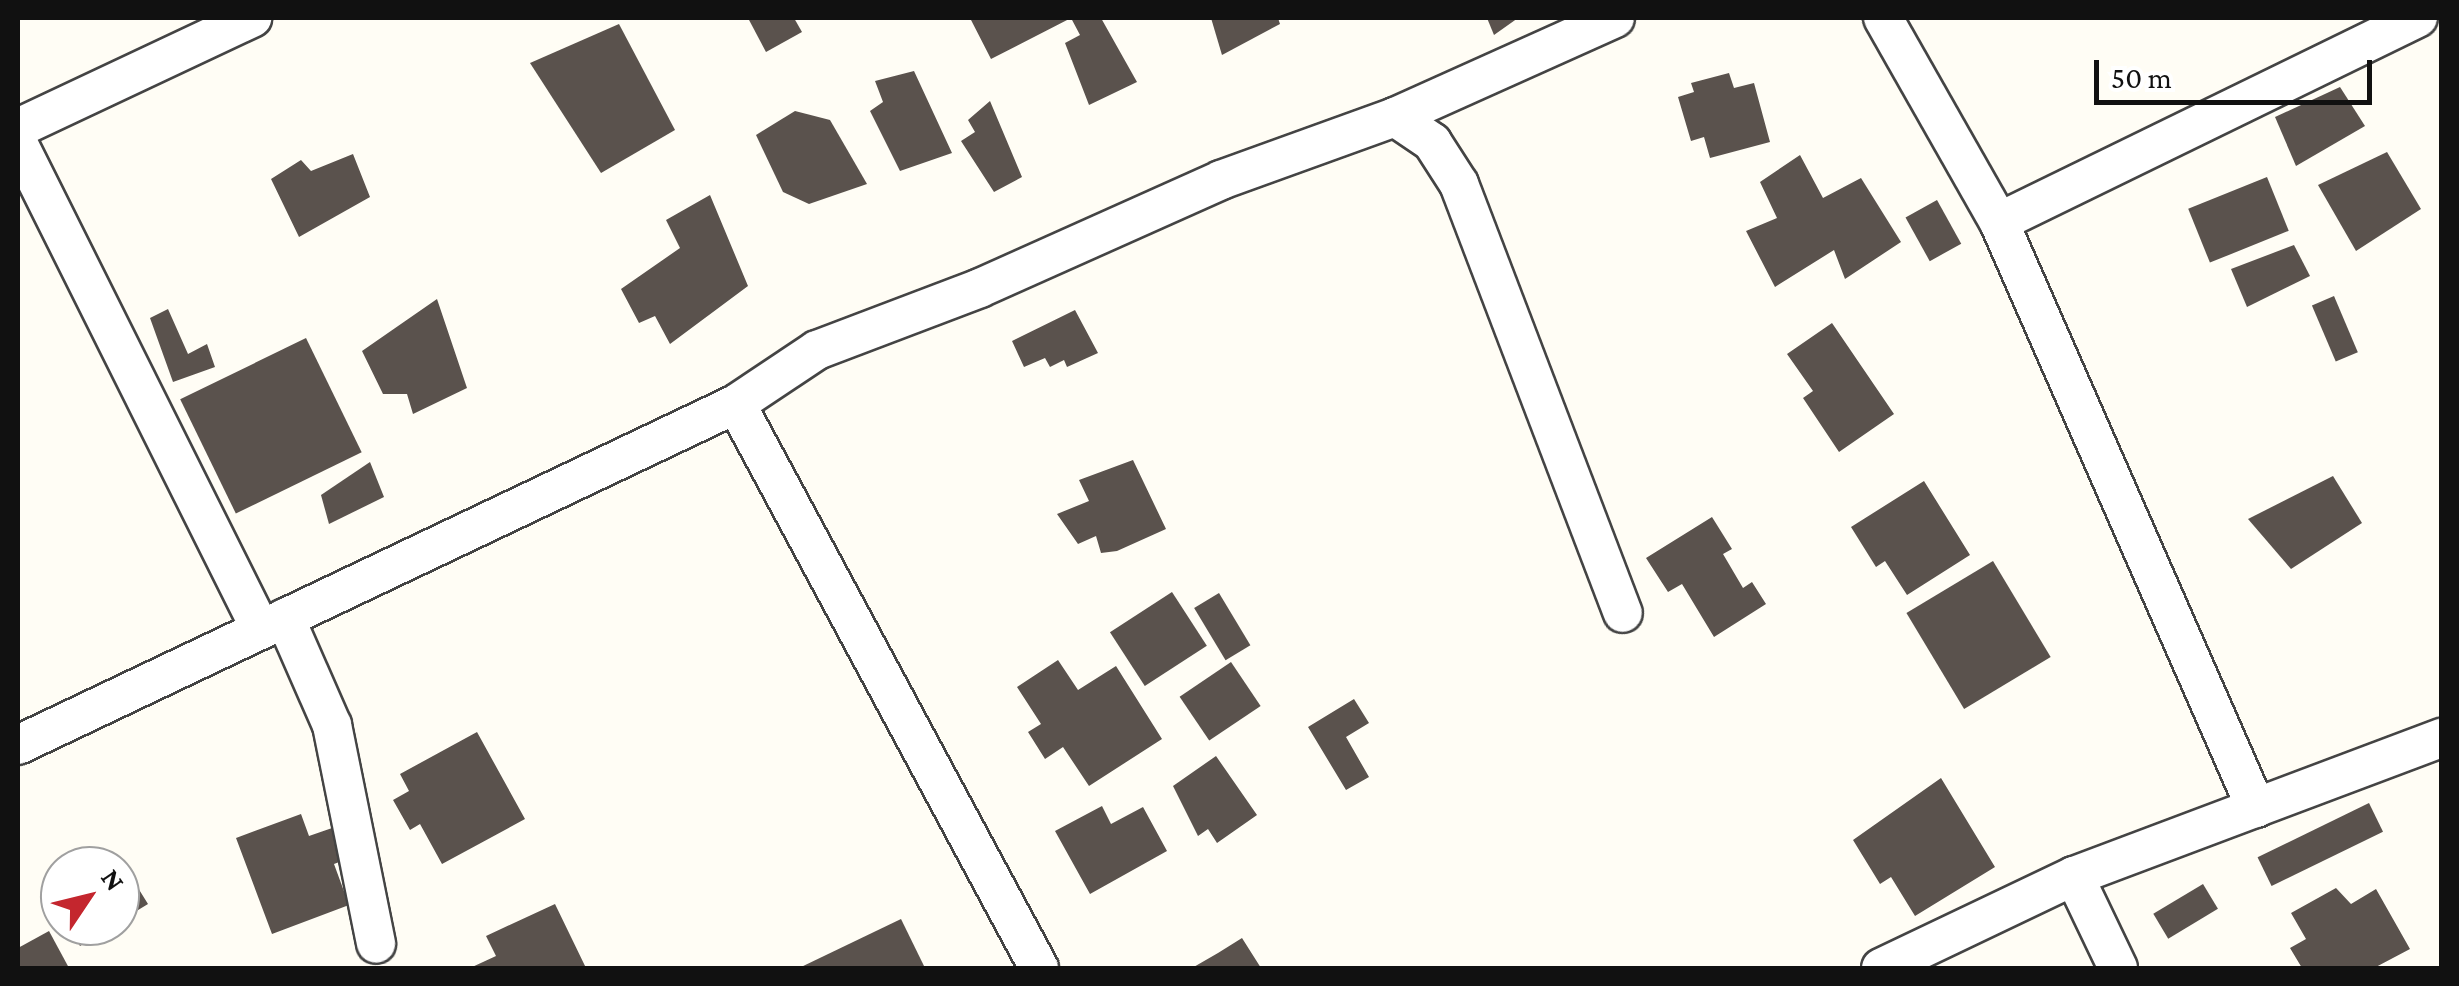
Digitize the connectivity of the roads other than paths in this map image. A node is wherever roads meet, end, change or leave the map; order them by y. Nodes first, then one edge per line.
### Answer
1 (252, 18) edge
2 (1884, 18) edge
3 (2418, 18) edge
4 (1605, 20) edge
5 (1396, 117) junction
6 (18, 128) edge
7 (18, 143) edge
8 (2000, 222) junction
9 (736, 404) junction
10 (1622, 613) dead end
11 (273, 624) junction
12 (2442, 738) edge
13 (18, 744) edge
14 (2256, 808) junction
15 (2074, 876) junction
16 (376, 944) dead end
17 (1039, 968) edge
18 (1881, 968) edge
19 (2118, 968) edge

1 - 6 street
2 - 8 street
3 - 8 street
4 - 5 street
5 - 9 street
5 - 10 street
7 - 11 street
8 - 14 street
9 - 11 street
9 - 17 street
11 - 13 street
11 - 16 street
12 - 14 street
14 - 15 street
15 - 18 street
15 - 19 street

